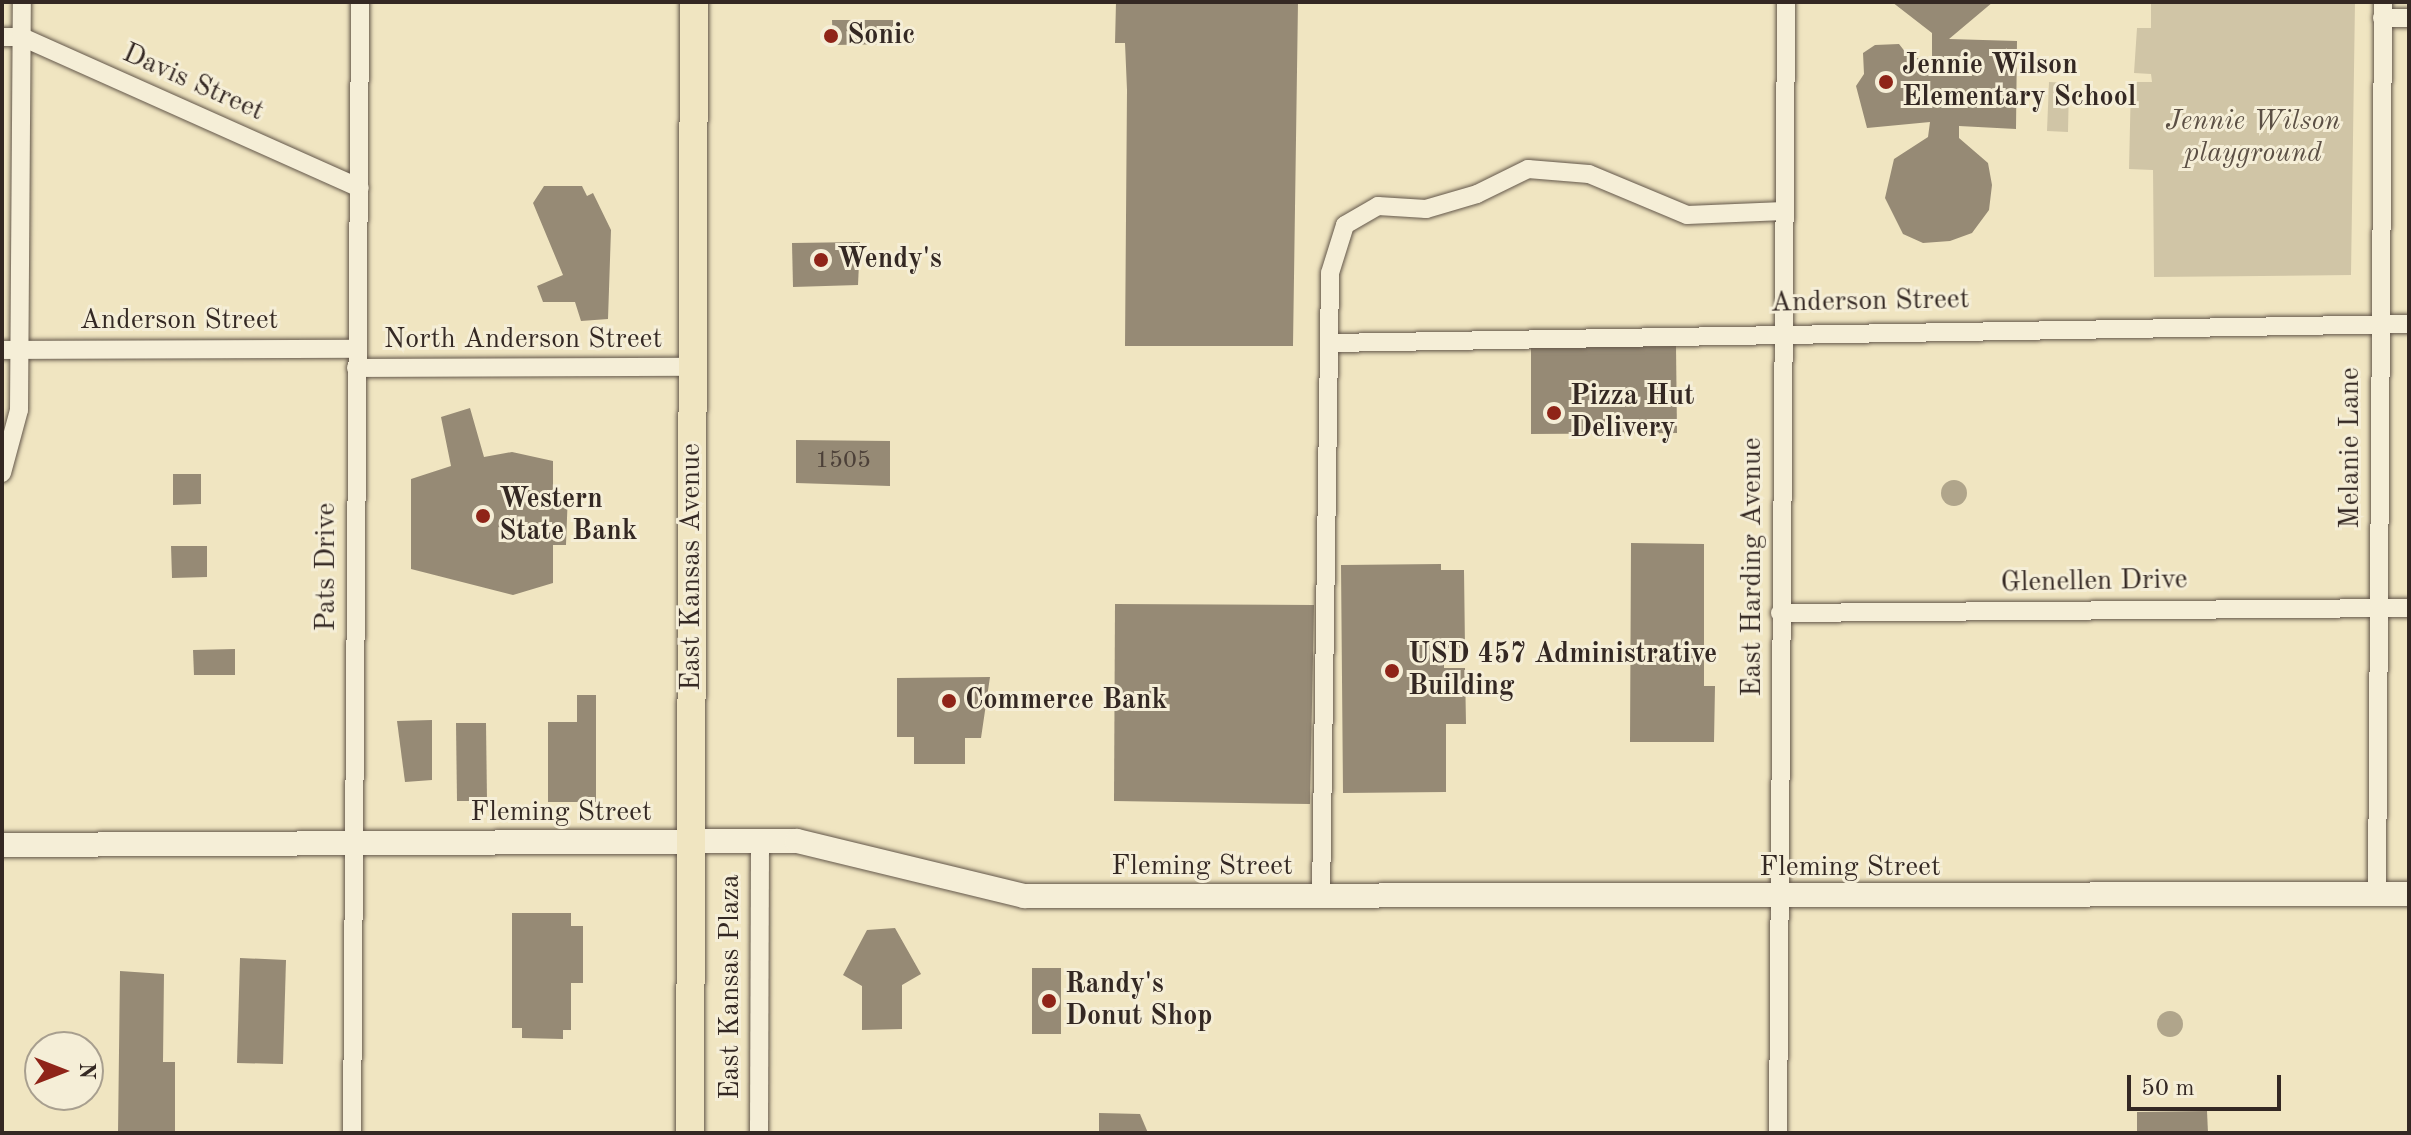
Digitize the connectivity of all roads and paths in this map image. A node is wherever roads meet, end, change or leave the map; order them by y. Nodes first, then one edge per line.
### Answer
1 (22, 2) edge
2 (360, 2) edge
3 (694, 2) edge
4 (1786, 2) edge
5 (2382, 10) edge
6 (2409, 18) edge
7 (2, 37) edge
8 (22, 37) junction
9 (360, 188) junction
10 (1784, 211) junction
11 (2409, 324) edge
12 (2380, 325) junction
13 (1783, 331) junction
14 (1331, 343) junction
15 (11, 350) edge
16 (356, 359) junction
17 (692, 367) junction
18 (2, 473) edge
19 (2379, 608) junction
20 (2409, 608) edge
21 (1780, 613) junction
22 (760, 841) junction
23 (692, 843) junction
24 (354, 844) junction
25 (2, 845) edge
26 (2377, 894) junction
27 (2409, 894) edge
28 (1321, 897) junction
29 (1779, 899) junction
30 (352, 1133) edge
31 (690, 1133) edge
32 (759, 1133) edge
33 (1778, 1133) edge

1 - 8 street
2 - 9 street, Pats Drive
3 - 17 main road, East Kansas Avenue
4 - 10 street, East Harding Avenue
5 - 6 street
5 - 12 street, Melanie Lane
7 - 8 street, Davis Street
8 - 9 street, Davis Street
8 - 15 street
9 - 16 street, Pats Drive
10 - 13 street, East Harding Avenue
10 - 14 street
11 - 12 street, Anderson Street
12 - 13 street, Anderson Street
12 - 19 street, Melanie Lane
13 - 14 street, Anderson Street
13 - 21 street, East Harding Avenue
14 - 28 street
15 - 16 street, Anderson Street
15 - 18 street
16 - 17 street, North Anderson Street
16 - 24 street, Pats Drive
17 - 23 main road, East Kansas Avenue
19 - 20 street, Glenellen Drive
19 - 21 street, Glenellen Drive
19 - 26 street, Melanie Lane
21 - 29 street, East Harding Avenue
22 - 23 street, Fleming Street
22 - 28 street, Fleming Street
22 - 32 street, East Kansas Plaza
23 - 24 street, Fleming Street
23 - 31 main road, East Kansas Avenue
24 - 25 street, Fleming Street
24 - 30 street, Pats Drive
26 - 27 street, Fleming Street
26 - 29 street, Fleming Street
28 - 29 street, Fleming Street
29 - 33 street, East Harding Avenue

